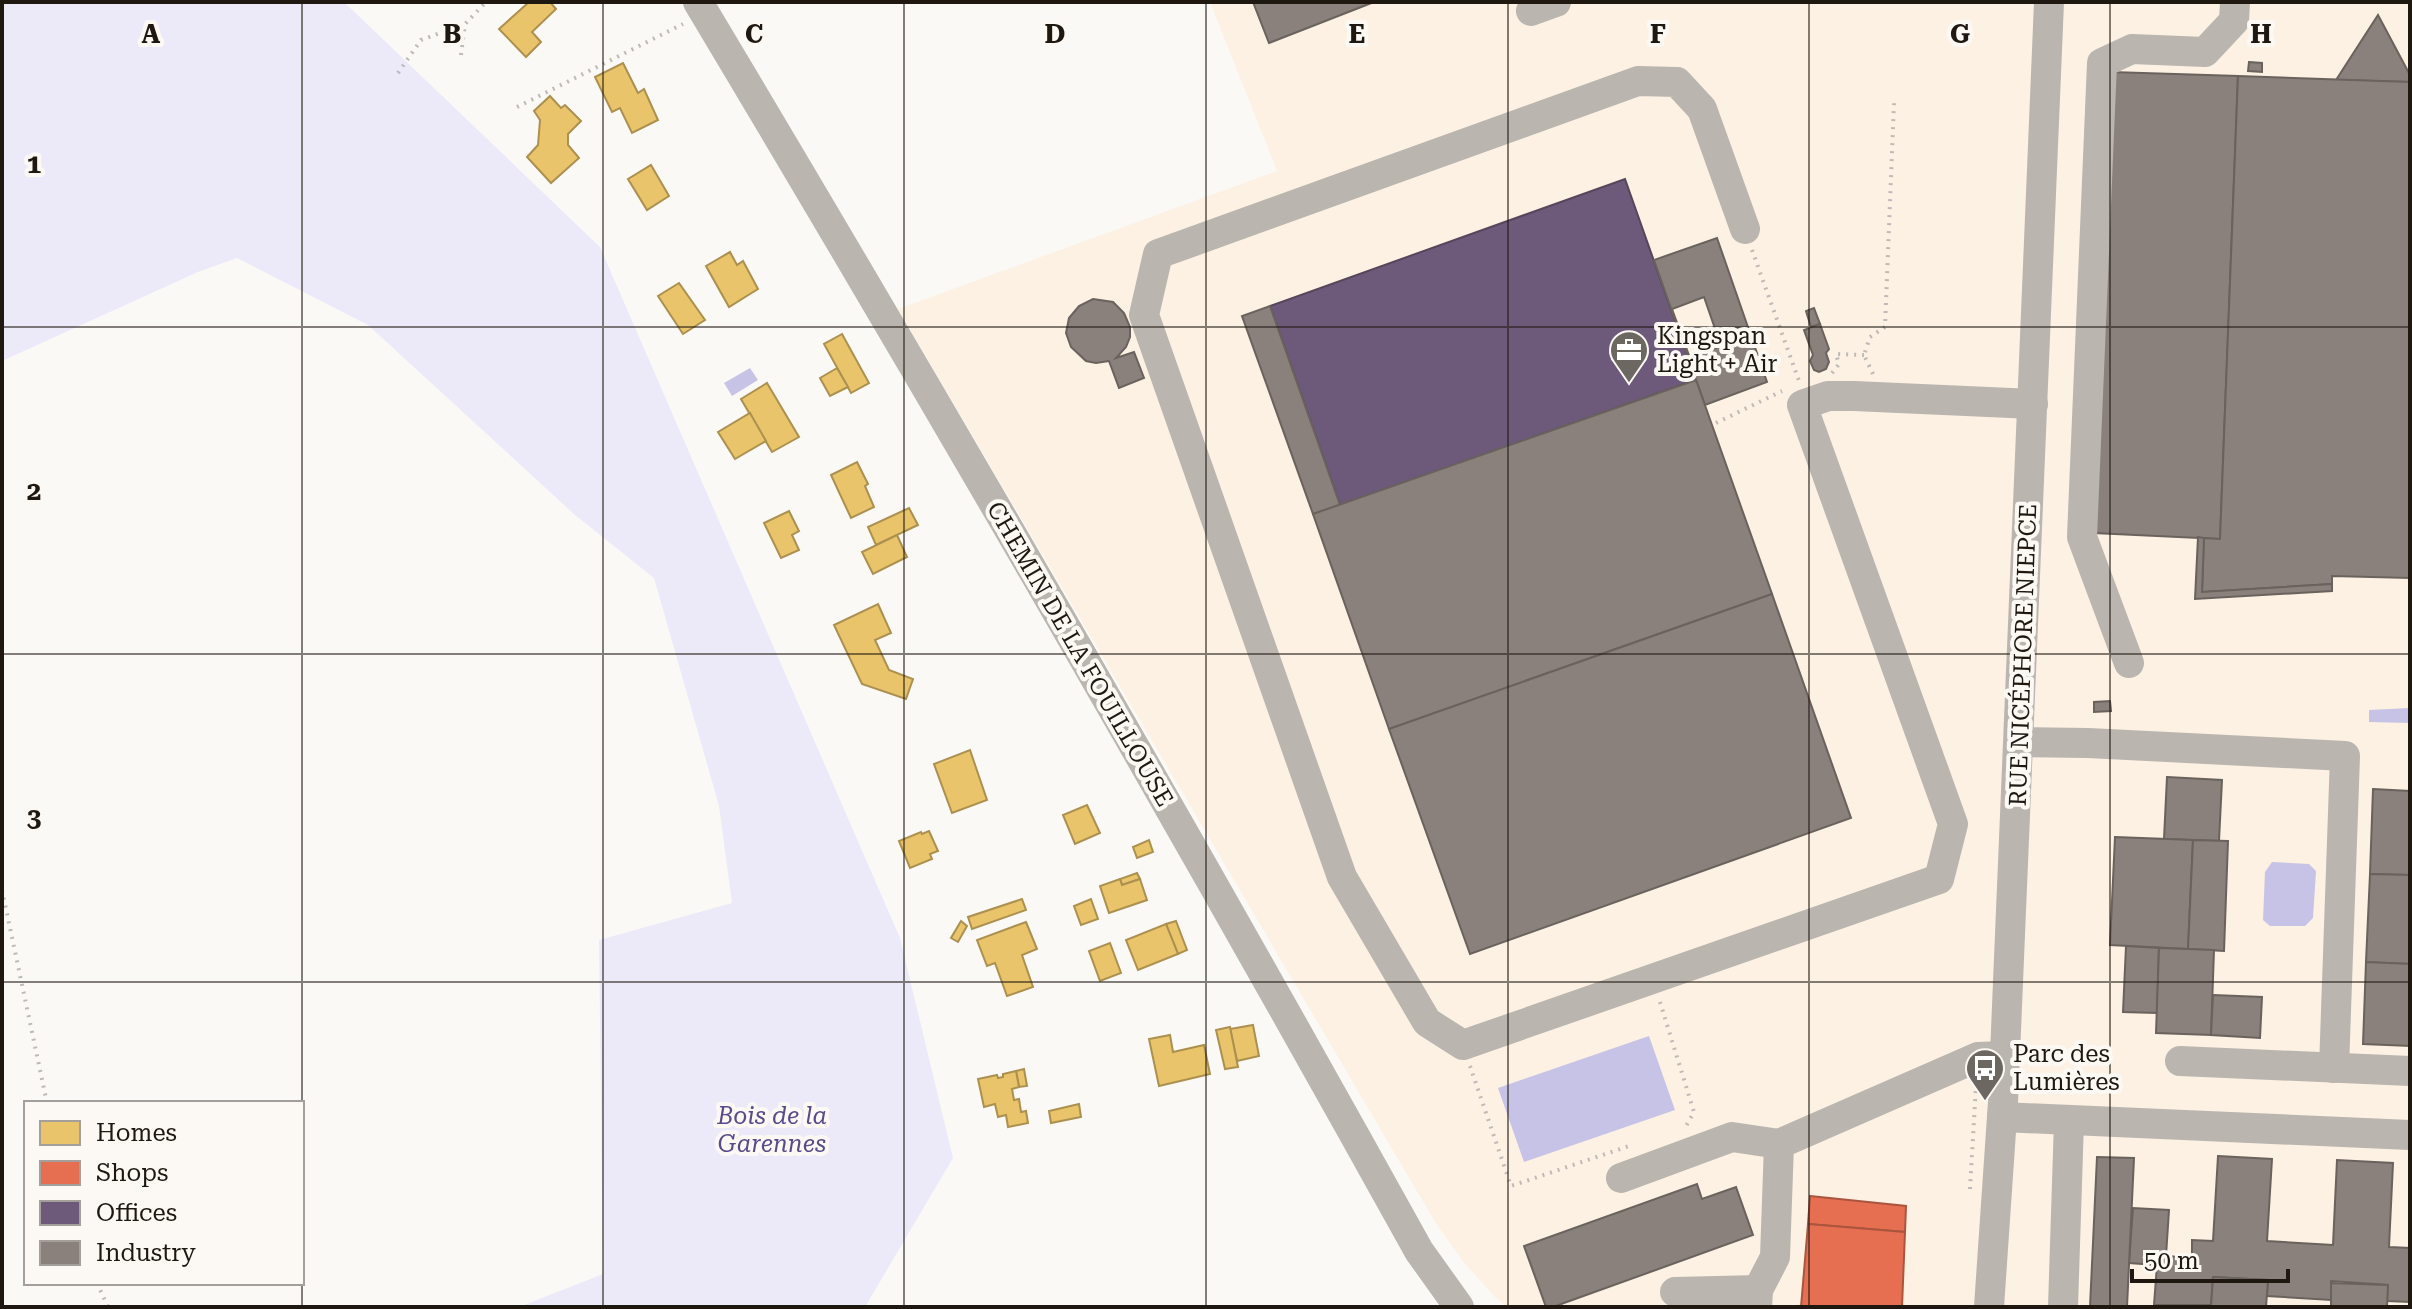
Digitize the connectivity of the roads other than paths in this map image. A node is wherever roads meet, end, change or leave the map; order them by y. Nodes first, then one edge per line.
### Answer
1 (2049, 2) edge
2 (2235, 2) edge
3 (702, 7) edge
4 (1745, 229) road end
5 (2033, 404) junction
6 (2129, 663) dead end
7 (2020, 742) junction
8 (2005, 1056) junction
9 (2180, 1061) dead end
10 (2334, 1068) junction
11 (2410, 1071) edge
12 (2002, 1117) junction
13 (2069, 1121) junction
14 (2410, 1135) edge
15 (1779, 1144) junction
16 (1621, 1178) dead end
17 (1675, 1292) dead end
18 (1757, 1299) edge
19 (1459, 1307) edge
20 (1989, 1307) edge
21 (2063, 1307) edge

1 - 5 street, RUE NICÉPHORE NIEPCE
2 - 6 street
3 - 19 street, CHEMIN DE LA FOUILLOUSE
4 - 5 street
5 - 7 street, RUE NICÉPHORE NIEPCE
7 - 8 street, RUE NICÉPHORE NIEPCE
7 - 10 street
8 - 12 street, RUE NICÉPHORE NIEPCE
8 - 15 street
9 - 10 street
10 - 11 street
12 - 13 street
12 - 20 street, RUE NICÉPHORE NIEPCE
13 - 14 street
13 - 21 street
15 - 16 street
15 - 18 street
17 - 18 street

